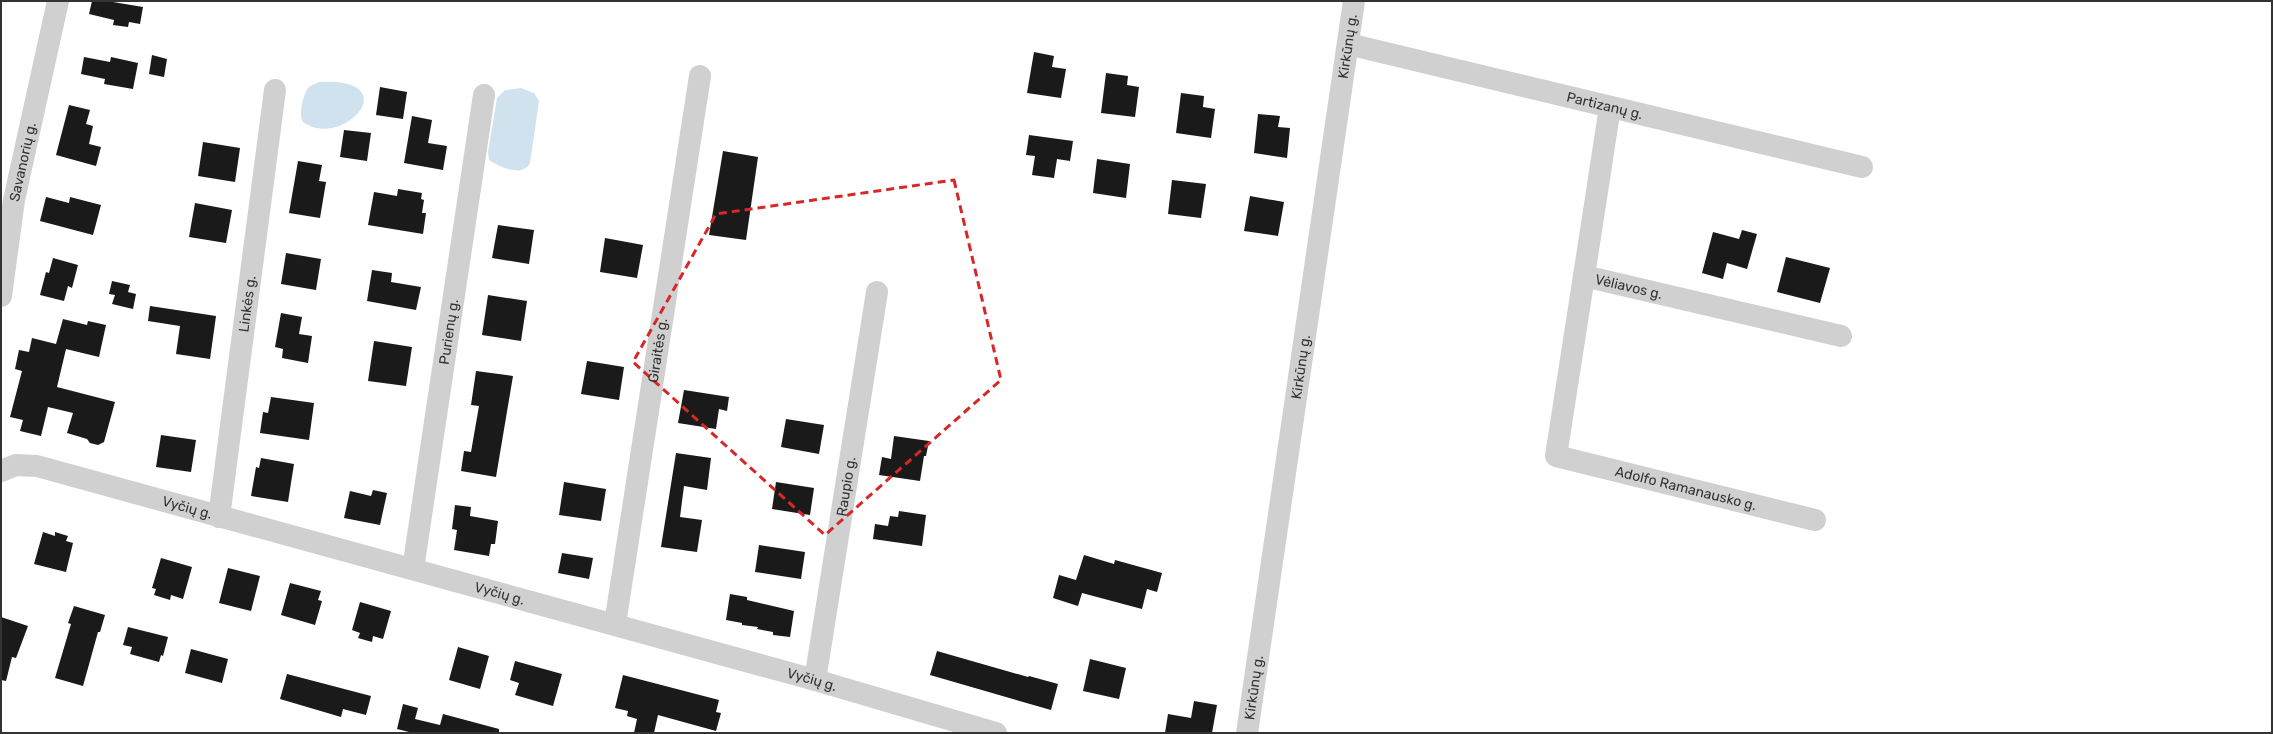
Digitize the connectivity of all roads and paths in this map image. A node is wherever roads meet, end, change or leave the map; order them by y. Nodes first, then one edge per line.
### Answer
1 (58, 1) edge
2 (1354, 1) edge
3 (1348, 44) junction
4 (700, 76) dead end
5 (275, 90) dead end
6 (484, 95) dead end
7 (1610, 107) junction
8 (1862, 167) dead end
9 (7, 199) edge
10 (1584, 276) junction
11 (876, 292) dead end
12 (1, 296) edge
13 (1841, 336) dead end
14 (1, 471) edge
15 (219, 517) junction
16 (1815, 520) dead end
17 (413, 569) junction
18 (616, 624) junction
19 (815, 680) junction
20 (996, 733) edge
21 (1247, 733) edge

1 - 9 street, Savanorių g.
2 - 3 street, Kirkūnų g.
3 - 7 street, Partizanų g.
3 - 21 street, Kirkūnų g.
4 - 18 street, Giraitės g.
5 - 15 street, Linkės g.
6 - 17 street, Purienų g.
7 - 8 street, Partizanų g.
7 - 10 street, Vėliavos g.
9 - 12 street, Savanorių g.
10 - 13 street, Vėliavos g.
10 - 16 street, Adolfo Ramanausko g.
11 - 19 street, Raupio g.
14 - 15 street, Vyčių g.
15 - 17 street, Vyčių g.
17 - 18 street, Vyčių g.
18 - 19 street, Vyčių g.
19 - 20 street, Vyčių g.

